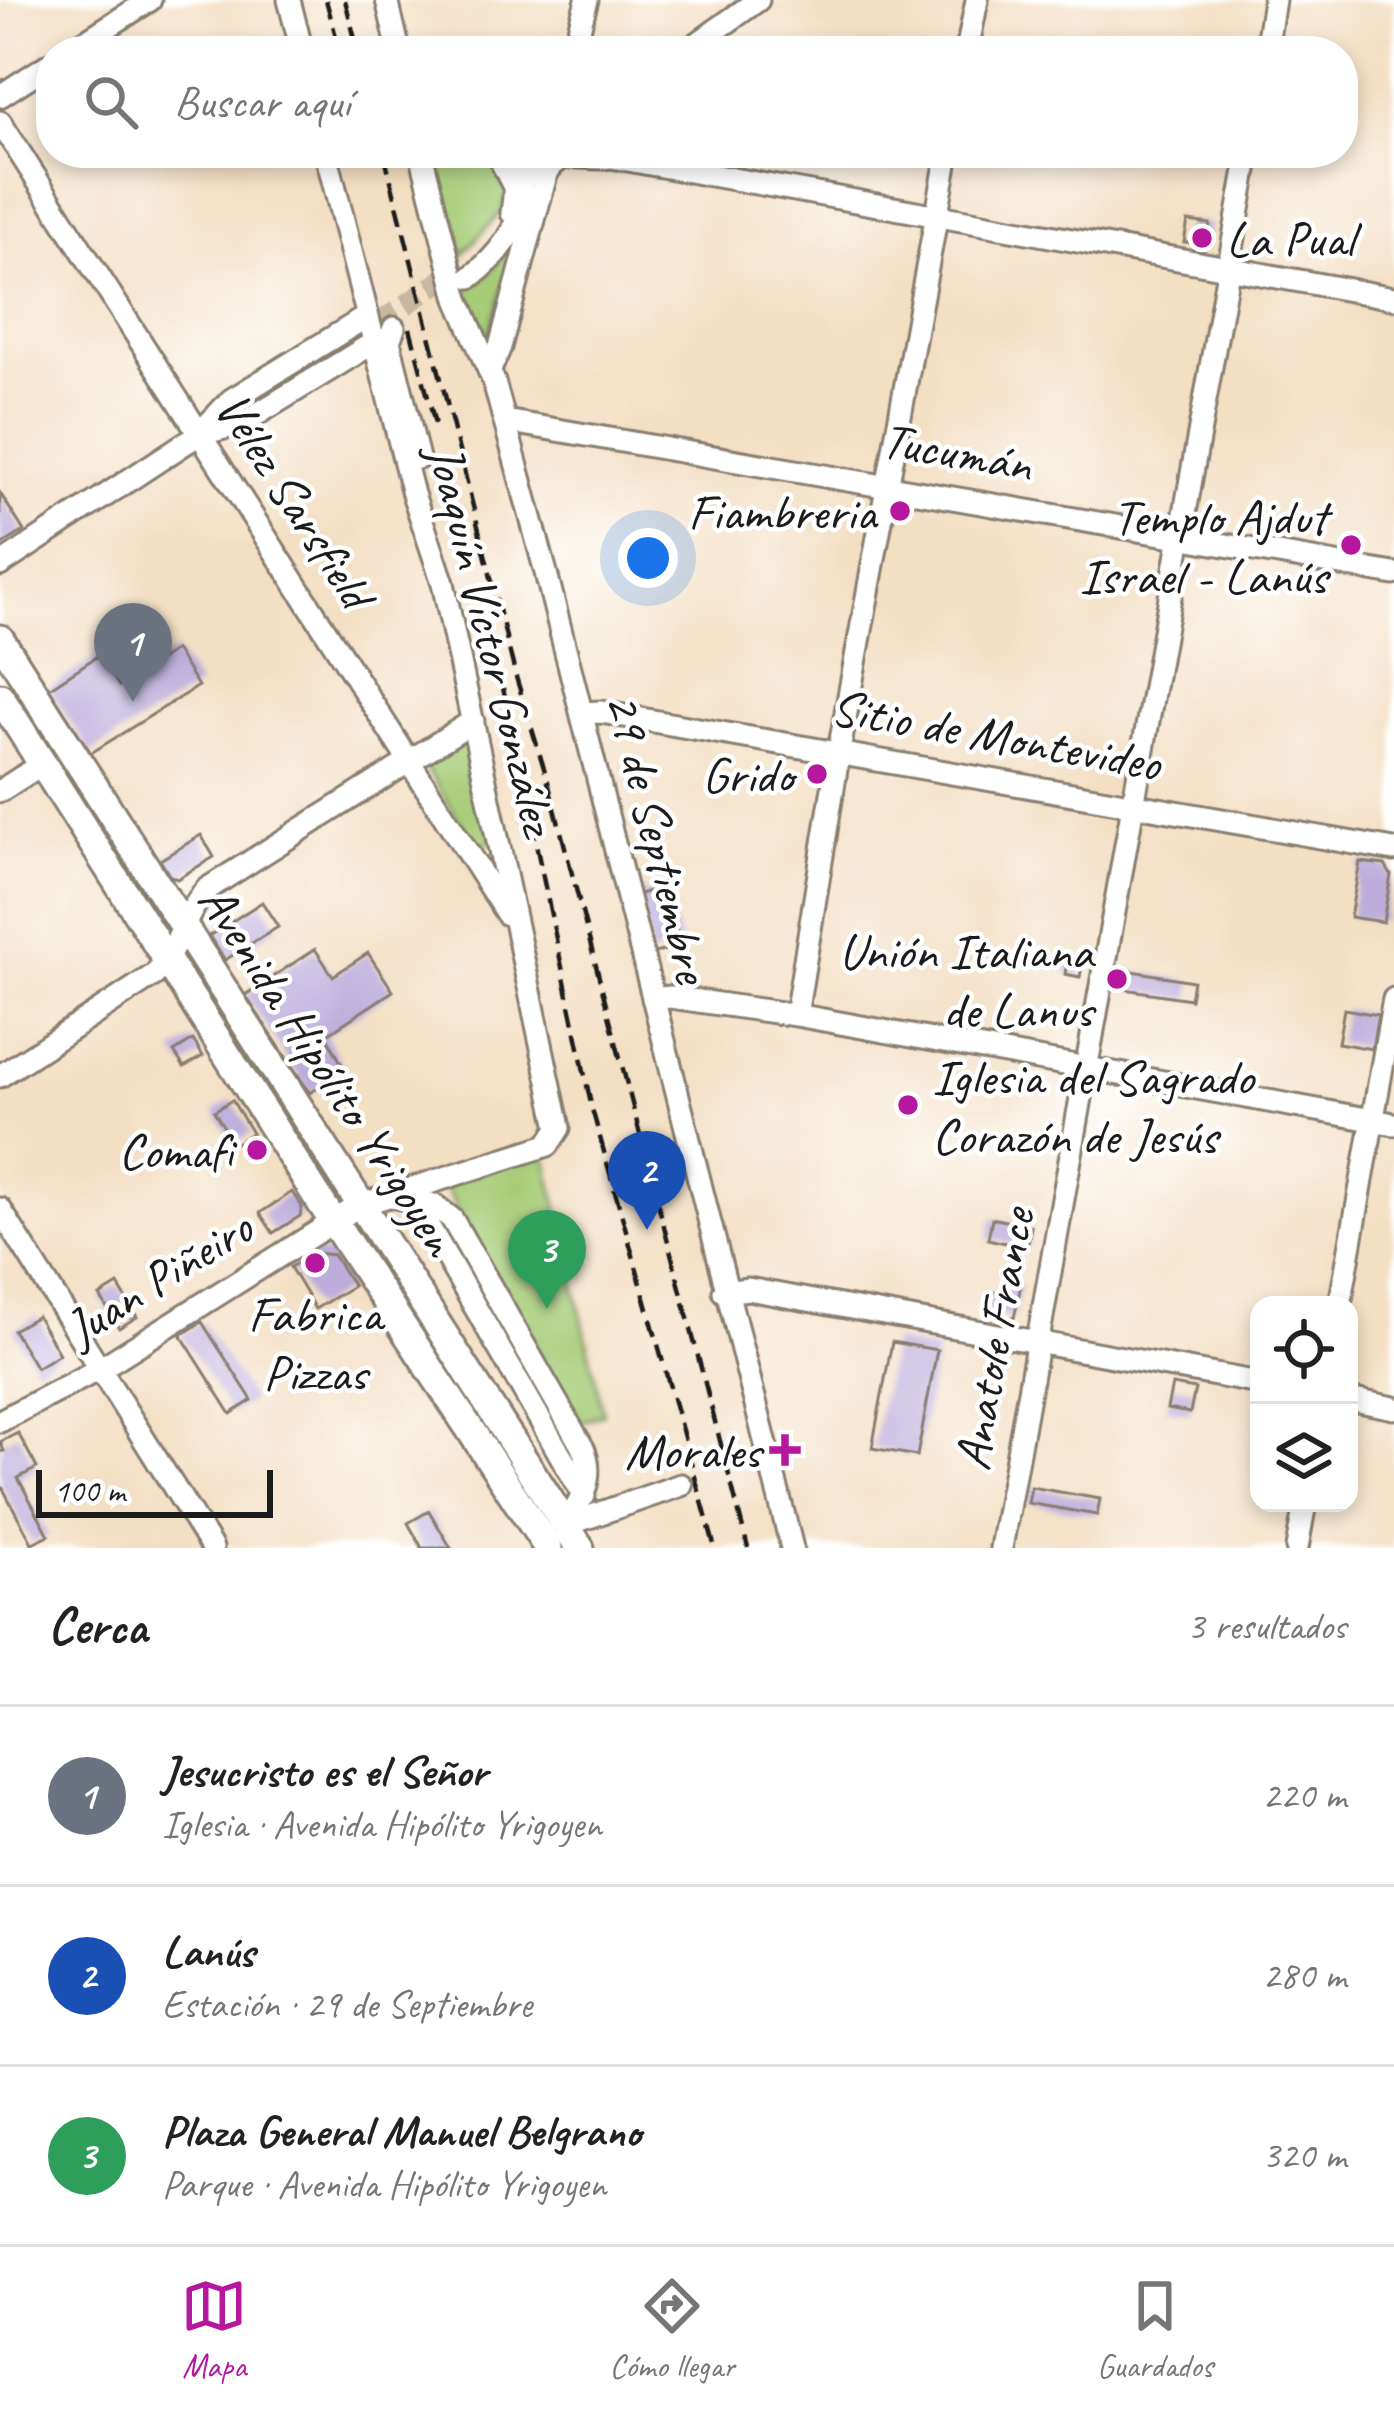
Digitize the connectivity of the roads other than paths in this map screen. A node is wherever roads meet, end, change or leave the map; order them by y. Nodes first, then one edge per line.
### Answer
1 (150, 0) edge
2 (289, 0) edge
3 (387, 0) edge
4 (587, 0) edge
5 (758, 0) edge
6 (976, 0) edge
7 (1274, 0) edge
8 (94, 36) edge
9 (298, 36) edge
10 (395, 36) edge
11 (577, 36) edge
12 (708, 36) edge
13 (970, 36) edge
14 (1268, 36) edge
15 (36, 73) edge
16 (0, 96) edge
17 (0, 122) edge
18 (330, 168) edge
19 (424, 168) edge
20 (429, 168) edge
21 (507, 168) edge
22 (536, 168) edge
23 (539, 168) edge
24 (545, 168) edge
25 (681, 168) edge
26 (945, 168) edge
27 (1246, 168) edge
28 (426, 176) junction
29 (515, 200) junction
30 (937, 213) junction
31 (1230, 267) junction
32 (1394, 298) edge
33 (367, 317) junction
34 (394, 328) dead end
35 (364, 342) junction
36 (490, 370) junction
37 (505, 421) junction
38 (200, 434) junction
39 (887, 484) junction
40 (1181, 535) junction
41 (0, 565) edge
42 (1394, 574) edge
43 (442, 583) junction
44 (0, 639) edge
45 (0, 697) edge
46 (582, 713) junction
47 (473, 721) junction
48 (839, 752) junction
49 (410, 762) junction
50 (42, 764) junction
51 (0, 791) edge
52 (1134, 804) junction
53 (1394, 850) edge
54 (514, 924) junction
55 (181, 927) junction
56 (166, 957) junction
57 (1394, 998) edge
58 (652, 1000) junction
59 (796, 1016) junction
60 (1087, 1070) junction
61 (0, 1076) edge
62 (1383, 1122) edge
63 (548, 1145) joint
64 (372, 1200) junction
65 (0, 1209) edge
66 (333, 1221) junction
67 (724, 1292) junction
68 (1342, 1296) edge
69 (1039, 1343) junction
70 (101, 1368) junction
71 (1250, 1381) edge
72 (1358, 1401) edge
73 (1394, 1408) edge
74 (0, 1421) edge
75 (681, 1485) dead end
76 (1303, 1512) edge
77 (551, 1541) edge
78 (212, 1548) edge
79 (792, 1548) edge
80 (1001, 1548) edge
81 (1297, 1548) edge

1 - 8 street
2 - 9 street
3 - 10 street
4 - 11 street
5 - 12 street
6 - 13 street
7 - 14 street
15 - 16 street
17 - 38 street, Vélez Sarsfield
18 - 33 street, Joaquín Víctor González
19 - 28 street, 29 de Septiembre
20 - 28 street
21 - 29 street
22 - 29 street
23 - 29 street
24 - 36 street
25 - 30 street
26 - 30 street
27 - 31 street, Anatole France
28 - 36 street, 29 de Septiembre
30 - 31 street
30 - 39 street
31 - 32 street
31 - 40 street, Anatole France
33 - 35 street, Joaquín Víctor González
33 - 38 street
34 - 43 street
35 - 38 street
35 - 43 street, Joaquín Víctor González
36 - 37 street, 29 de Septiembre
37 - 39 street, Tucumán
37 - 46 street, 29 de Septiembre
38 - 41 street
38 - 49 street, Vélez Sarsfield
39 - 40 street, Tucumán
39 - 48 street
40 - 42 street, Tucumán
40 - 52 street, Anatole France
43 - 47 street, Joaquín Víctor González
44 - 55 main road, Avenida Hipólito Yrigoyen
45 - 50 main road, Avenida Hipólito Yrigoyen
46 - 48 street, Sitio de Montevideo
46 - 58 street, 29 de Septiembre
47 - 49 street
47 - 54 street, Joaquín Víctor González
48 - 52 street, Sitio de Montevideo
48 - 59 street
49 - 54 street, Vélez Sarsfield
49 - 55 street
50 - 51 street
50 - 56 main road, Avenida Hipólito Yrigoyen
52 - 53 street, Sitio de Montevideo
52 - 60 street, Anatole France
54 - 63 street, Joaquín Víctor González
55 - 56 street
55 - 64 main road, Avenida Hipólito Yrigoyen
56 - 61 street
56 - 66 main road, Avenida Hipólito Yrigoyen
57 - 62 street
58 - 59 street
58 - 67 street, 29 de Septiembre
59 - 60 street
60 - 62 street
60 - 69 street, Anatole France
62 - 68 street
63 - 64 street, Juan Piñeiro
64 - 66 street, Juan Piñeiro
64 - 77 main road, Avenida Hipólito Yrigoyen
64 - 77 street
65 - 70 street
66 - 70 street, Juan Piñeiro
66 - 77 main road, Avenida Hipólito Yrigoyen
67 - 69 street
67 - 79 street, 29 de Septiembre
69 - 71 street
69 - 80 street, Anatole France
70 - 74 street, Juan Piñeiro
70 - 78 street
72 - 73 street
75 - 77 street
76 - 81 street

